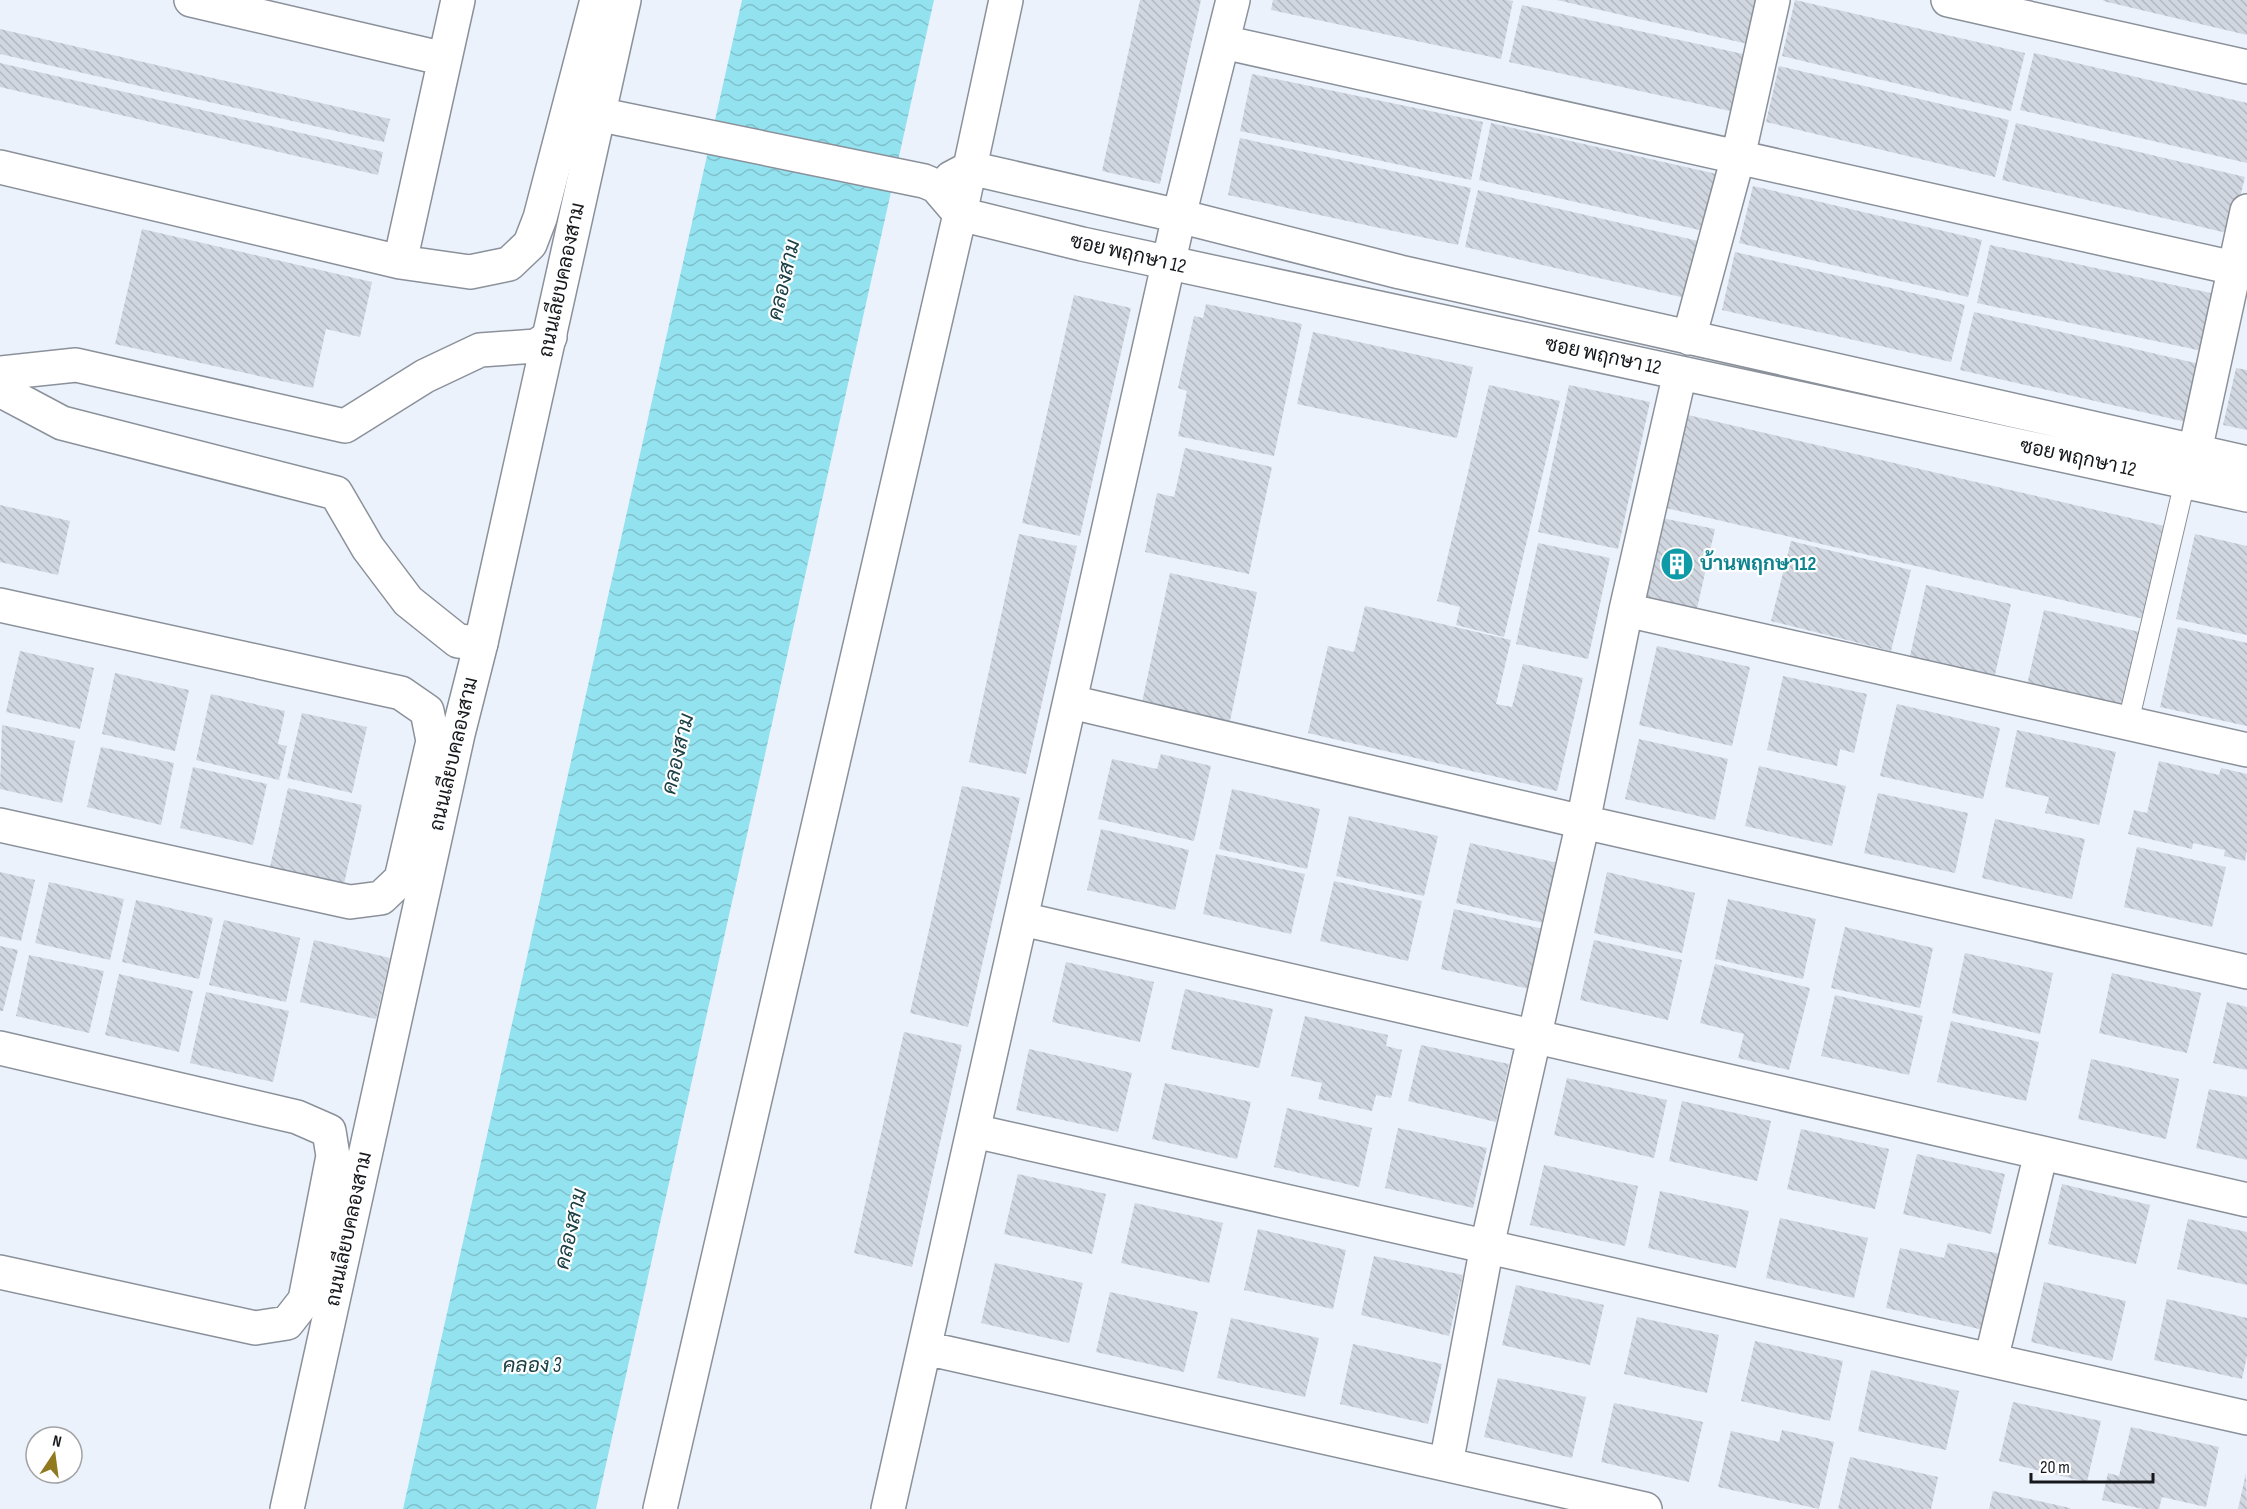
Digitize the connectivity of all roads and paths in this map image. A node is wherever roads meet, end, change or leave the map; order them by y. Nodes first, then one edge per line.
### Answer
1 (191, 0) edge
2 (458, 0) edge
3 (597, 0) edge
4 (624, 0) edge
5 (1006, 0) edge
6 (1233, 0) edge
7 (1773, 0) edge
8 (1948, 0) edge
9 (1223, 42) junction
10 (445, 59) junction
11 (2247, 67) edge
12 (597, 114) junction
13 (1738, 157) junction
14 (0, 167) edge
15 (970, 168) junction
16 (930, 184) junction
17 (2247, 211) edge
18 (960, 214) junction
19 (1179, 216) junction
20 (400, 262) junction
21 (1169, 264) junction
22 (2241, 269) edge
23 (550, 337) junction
24 (1689, 338) junction
25 (0, 373) edge
26 (1680, 373) junction
27 (0, 390) edge
28 (2247, 463) edge
29 (2190, 466) junction
30 (2247, 495) edge
31 (0, 605) edge
32 (1626, 610) junction
33 (481, 643) junction
34 (1071, 702) junction
35 (2128, 723) junction
36 (2247, 750) edge
37 (1583, 822) junction
38 (0, 825) edge
39 (1022, 919) junction
40 (2247, 972) edge
41 (1534, 1037) junction
42 (0, 1048) edge
43 (974, 1131) junction
44 (2041, 1153) junction
45 (2247, 1200) edge
46 (1487, 1246) junction
47 (0, 1272) edge
48 (925, 1348) junction
49 (1991, 1360) junction
50 (2247, 1418) edge
51 (1446, 1464) junction
52 (287, 1509) edge
53 (660, 1509) edge
54 (888, 1509) edge
55 (1645, 1509) edge

1 - 10 street
2 - 10 street
3 - 20 street
4 - 12 street, ถนนเลียบคลองสาม
5 - 15 street
6 - 9 street
7 - 13 street
8 - 11 street
9 - 13 street
9 - 19 street
10 - 20 street
12 - 16 street
12 - 23 street, ถนนเลียบคลองสาม
13 - 22 street
13 - 24 street
14 - 20 street
15 - 16 street
15 - 18 street
15 - 19 street
16 - 18 street
17 - 22 street
18 - 21 street, ซอย พฤกษา 12
18 - 53 street
19 - 21 street
19 - 24 street
21 - 26 street, ซอย พฤกษา 12
21 - 34 street
22 - 29 street
23 - 25 street
23 - 33 street, ถนนเลียบคลองสาม
24 - 29 street
26 - 29 street, ซอย พฤกษา 12
26 - 32 street
27 - 33 street
28 - 29 street
29 - 30 street, ซอย พฤกษา 12
29 - 35 lane
31 - 38 street
32 - 35 street
32 - 37 street
33 - 52 street, ถนนเลียบคลองสาม
34 - 37 street
34 - 39 street
35 - 36 street
37 - 40 street
37 - 41 street
39 - 41 street
39 - 43 street
41 - 44 street
41 - 46 street
42 - 47 street
43 - 46 street
43 - 48 street
44 - 45 street
44 - 49 street
46 - 49 street
46 - 51 street
48 - 51 street
48 - 54 street
49 - 50 street
51 - 55 street

